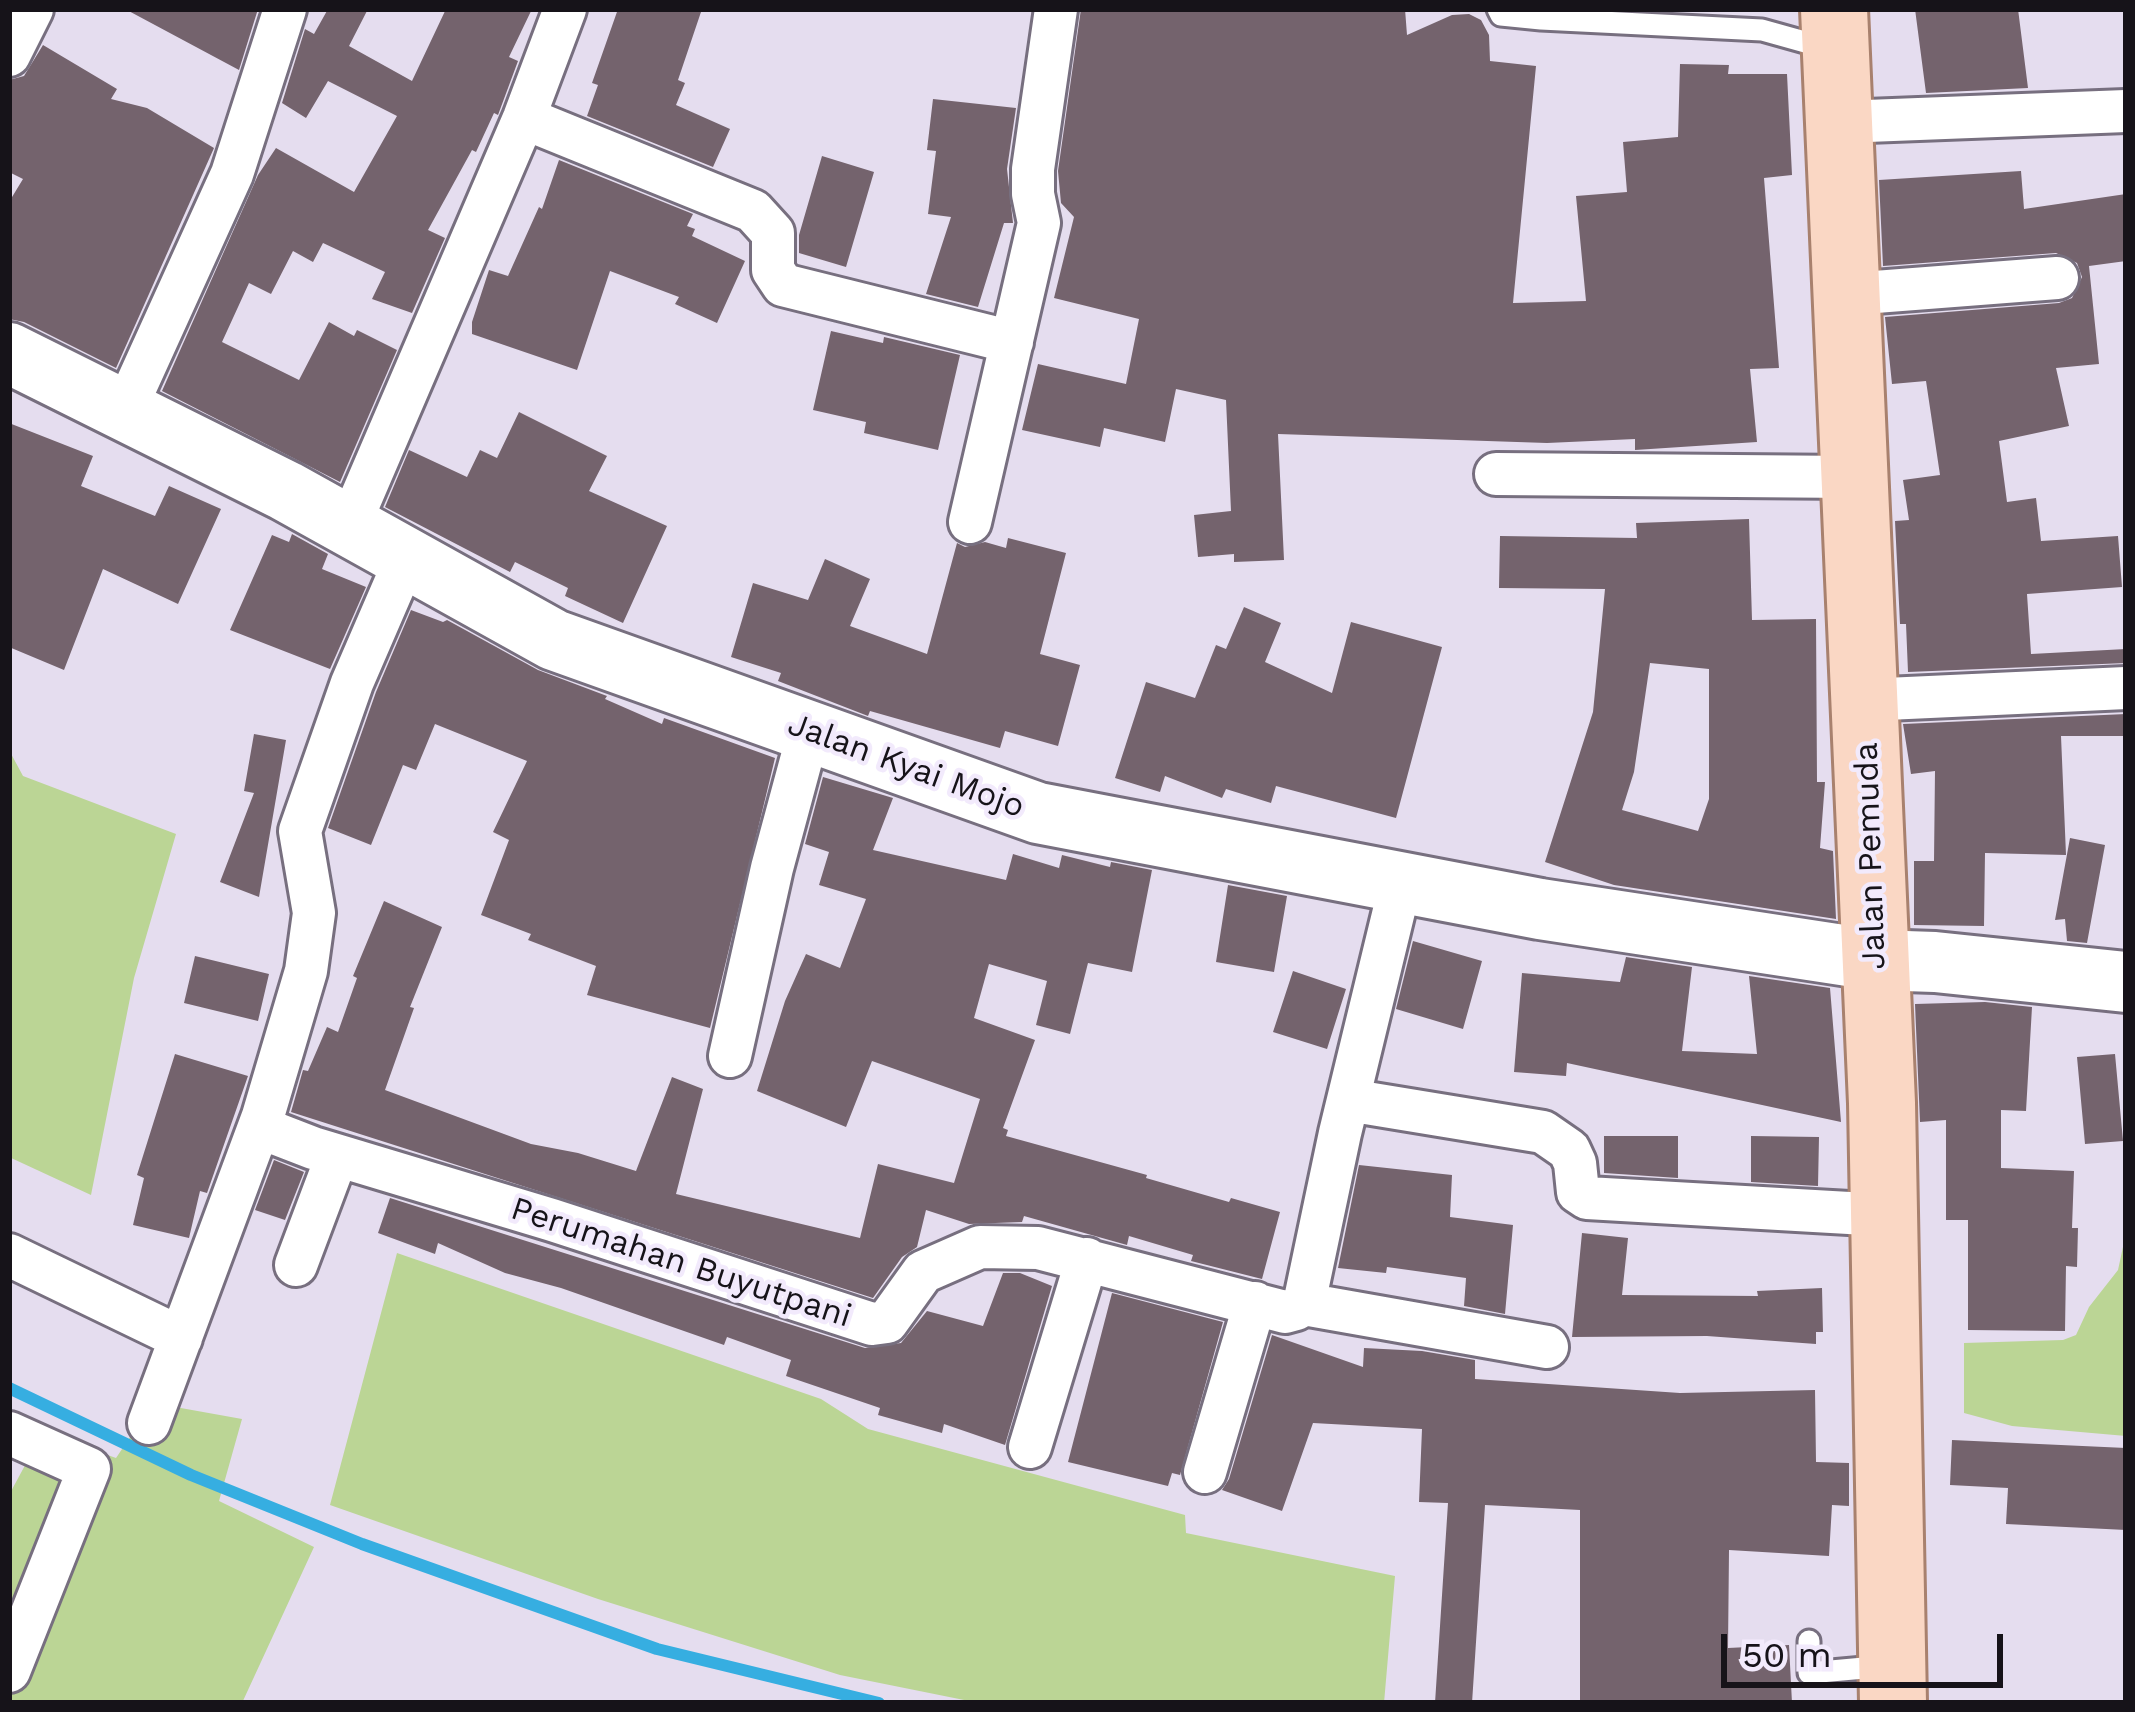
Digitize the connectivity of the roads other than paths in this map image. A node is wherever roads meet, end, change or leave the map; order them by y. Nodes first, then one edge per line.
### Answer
1 (32, 9) edge
2 (285, 9) edge
3 (565, 9) edge
4 (1055, 9) edge
5 (1498, 9) edge
6 (1835, 30) edge
7 (9, 56) edge
8 (2126, 111) edge
9 (524, 118) junction
10 (1841, 122) junction
11 (2057, 278) dead end
12 (1849, 294) junction
13 (1012, 342) junction
14 (9, 353) edge
15 (124, 410) junction
16 (1496, 474) dead end
17 (1854, 477) junction
18 (970, 522) dead end
19 (349, 526) junction
20 (406, 558) junction
21 (2126, 688) edge
22 (1864, 700) junction
23 (809, 731) junction
24 (1401, 882) junction
25 (1875, 960) junction
26 (2126, 982) edge
27 (730, 1056) dead end
28 (1348, 1100) junction
29 (263, 1117) junction
30 (337, 1156) junction
31 (1884, 1215) junction
32 (9, 1255) edge
33 (1087, 1259) junction
34 (296, 1265) dead end
35 (1256, 1304) junction
36 (1304, 1304) junction
37 (181, 1338) junction
38 (1546, 1347) dead end
39 (149, 1423) dead end
40 (9, 1433) edge
41 (1030, 1447) dead end
42 (1204, 1472) dead end
43 (1809, 1641) dead end
44 (9, 1671) edge
45 (1893, 1684) edge

1 - 7 street
2 - 15 street
3 - 9 street
4 - 13 street
5 - 6 lane
6 - 10 main road, Jalan Pemuda
8 - 10 street
9 - 13 street
9 - 19 street
10 - 12 main road, Jalan Pemuda
11 - 12 street
12 - 17 main road, Jalan Pemuda
13 - 18 street
14 - 15 street, Jalan Kyai Mojo
15 - 19 street, Jalan Kyai Mojo
16 - 17 street
17 - 22 main road, Jalan Pemuda
19 - 20 street, Jalan Kyai Mojo
20 - 23 street, Jalan Kyai Mojo
20 - 29 street
21 - 22 street
22 - 25 main road, Jalan Pemuda
23 - 24 street, Jalan Kyai Mojo
23 - 27 street
24 - 25 street, Jalan Kyai Mojo
24 - 28 street
25 - 26 street, Jalan Kyai Mojo
25 - 31 main road, Jalan Pemuda
28 - 31 street
28 - 36 street
29 - 30 street, Perumahan Buyutpani
29 - 37 street
30 - 33 street, Perumahan Buyutpani
30 - 34 street
31 - 45 main road, Jalan Pemuda
32 - 37 street
33 - 35 street, Perumahan Buyutpani
33 - 41 street
35 - 36 street, Perumahan Buyutpani
35 - 42 street
36 - 38 street, Perumahan Buyutpani
37 - 39 street
40 - 44 street
43 - 45 lane

